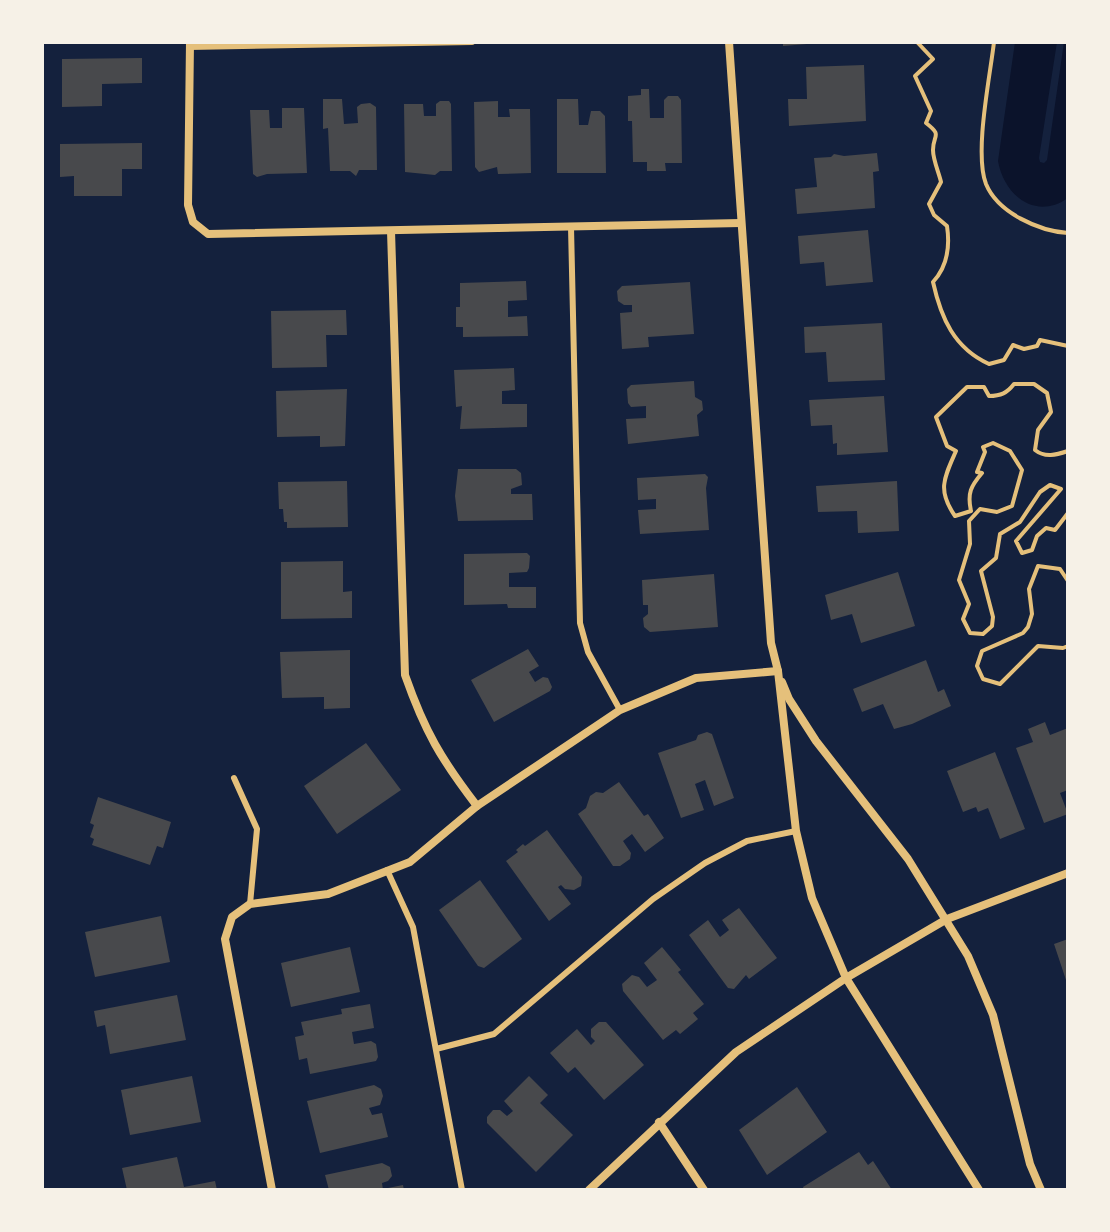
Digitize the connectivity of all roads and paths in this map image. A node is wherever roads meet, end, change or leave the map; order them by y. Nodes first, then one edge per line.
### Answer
1 (472, 42) edge
2 (729, 42) edge
3 (917, 42) edge
4 (994, 42) edge
5 (190, 44) edge
6 (741, 223) junction
7 (571, 227) junction
8 (391, 231) junction
9 (1068, 233) edge
10 (1068, 346) edge
11 (1068, 451) edge
12 (1068, 513) edge
13 (1068, 581) edge
14 (1068, 646) edge
15 (778, 671) junction
16 (620, 710) junction
17 (234, 778) dead end
18 (477, 806) junction
19 (796, 831) junction
20 (387, 870) junction
21 (1068, 873) edge
22 (250, 904) junction
23 (947, 919) junction
24 (846, 978) junction
25 (436, 1049) junction
26 (659, 1122) junction
27 (272, 1190) edge
28 (462, 1190) edge
29 (589, 1190) edge
30 (704, 1190) edge
31 (979, 1190) edge
32 (1041, 1190) edge

1 - 5 lane
2 - 6 street
3 - 10 path
4 - 9 path
5 - 8 street
6 - 7 street
6 - 15 street
7 - 8 street
7 - 16 lane
8 - 18 street
11 - 12 path
13 - 14 path
15 - 16 street
15 - 19 street
15 - 23 street
16 - 18 street
17 - 22 lane
18 - 20 street
19 - 24 street
19 - 25 lane
20 - 22 street
20 - 25 lane
21 - 23 street
22 - 27 street
23 - 24 street
23 - 32 street
24 - 26 street
24 - 31 street
25 - 28 lane
26 - 29 street
26 - 30 street

